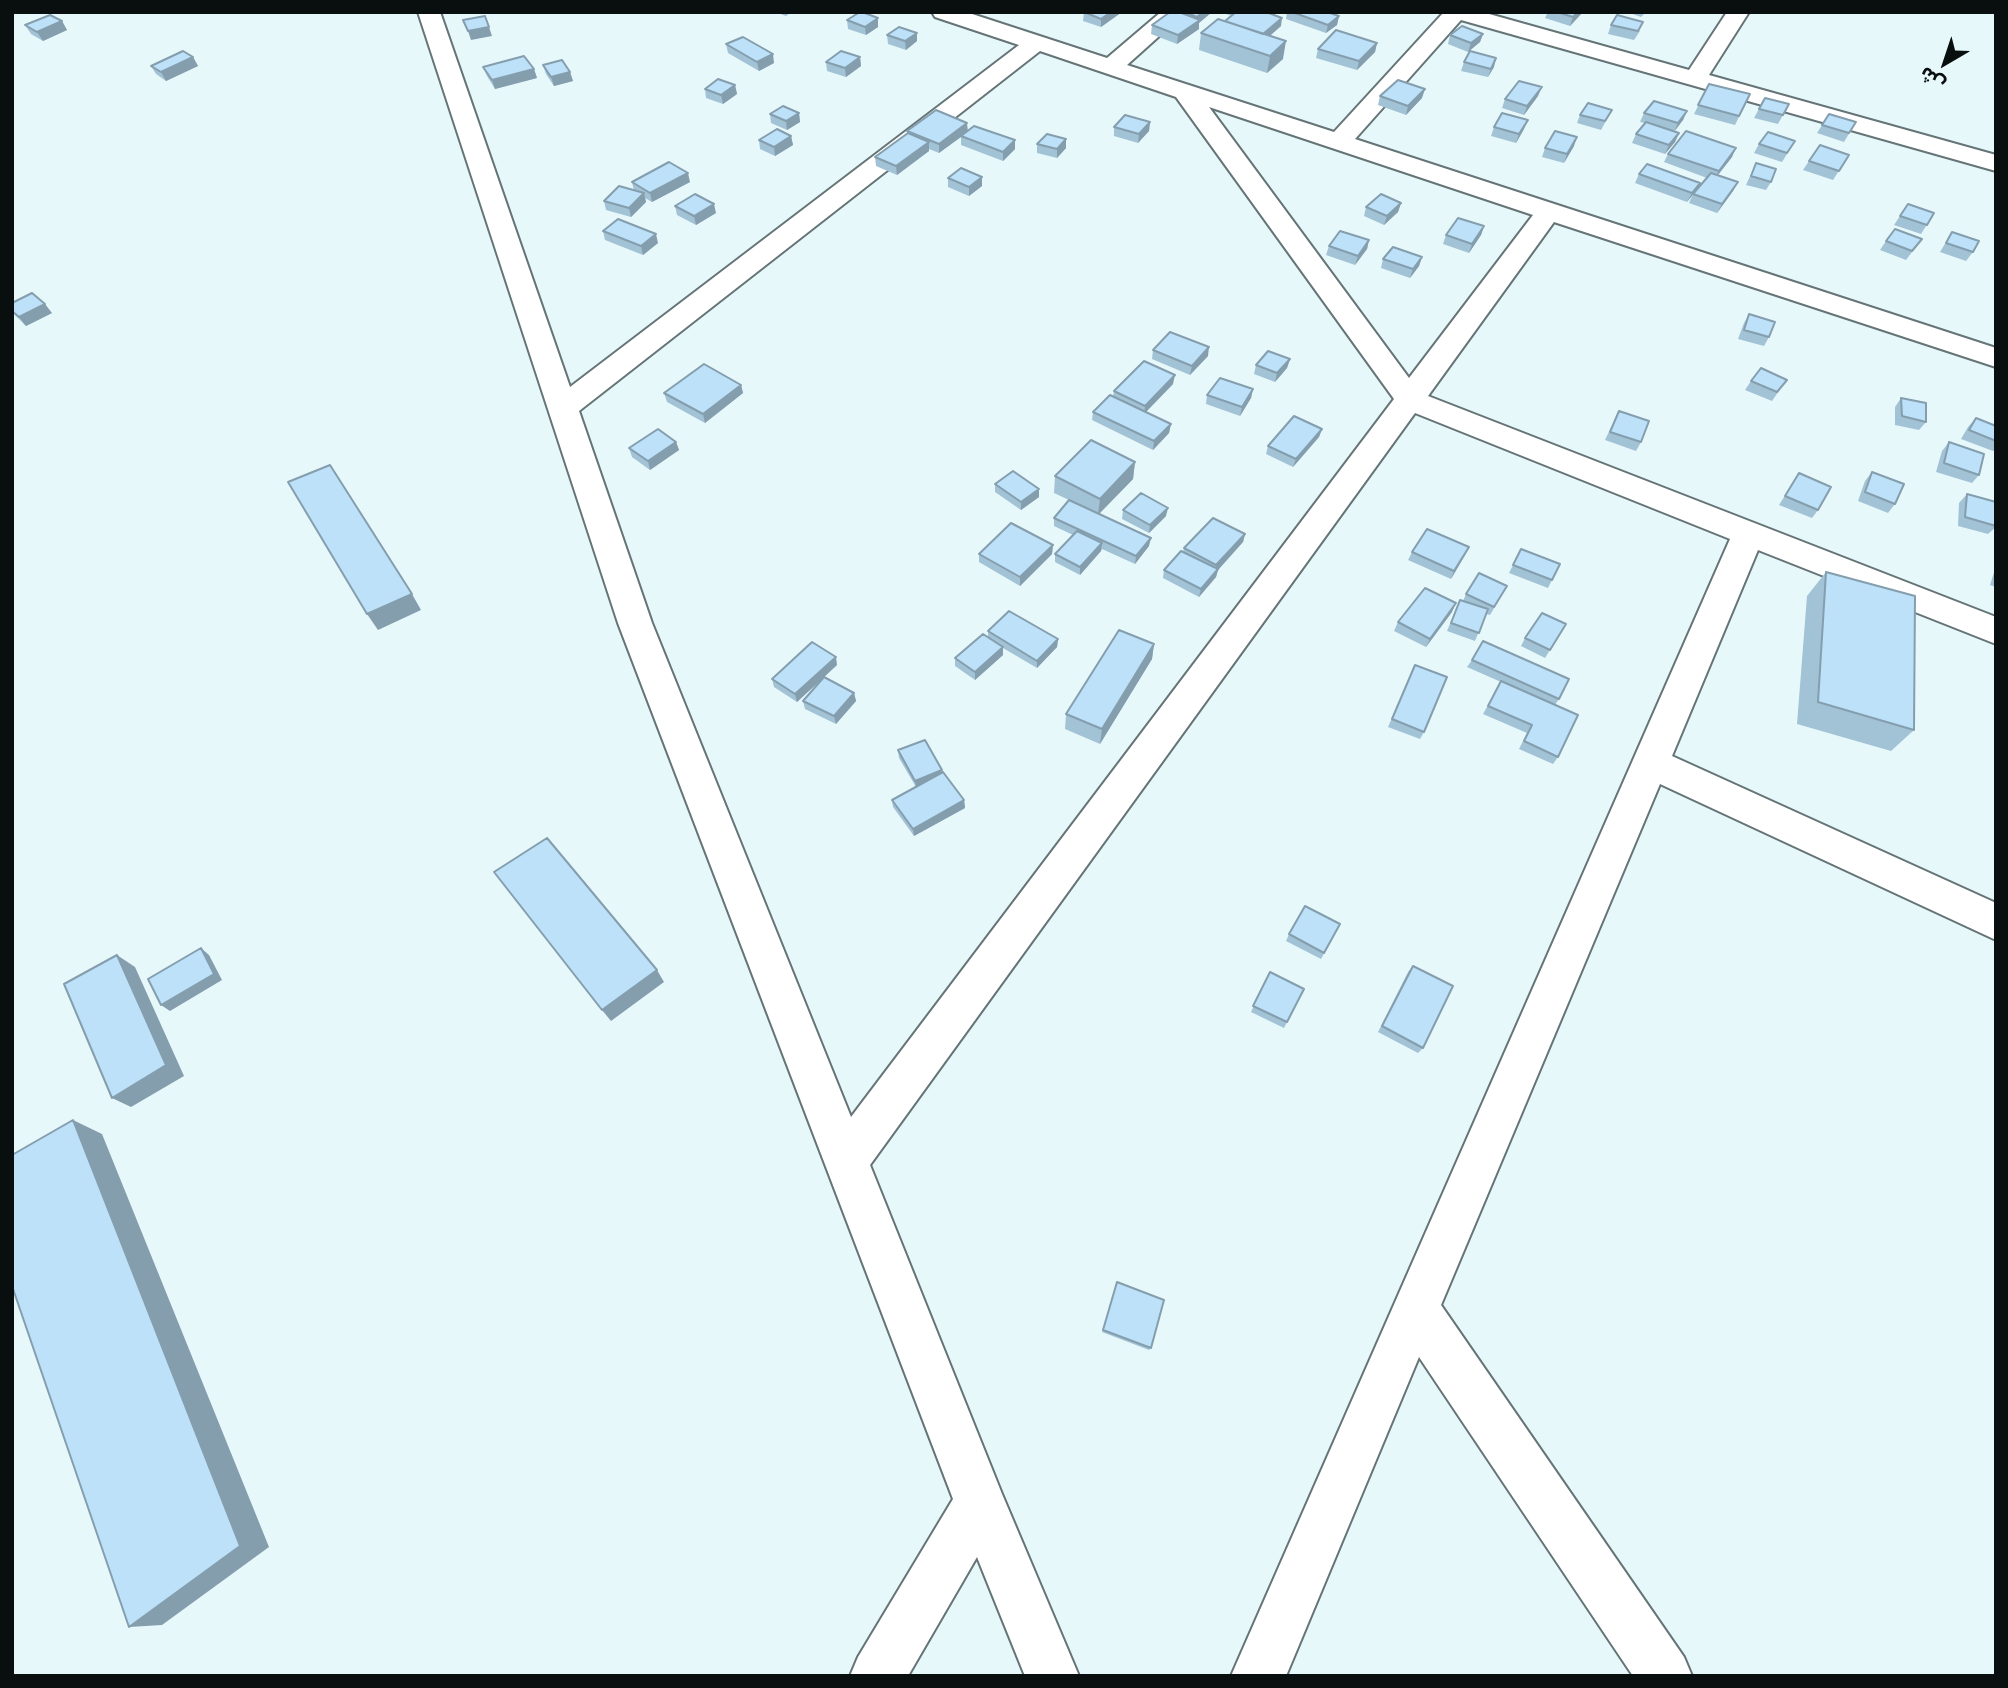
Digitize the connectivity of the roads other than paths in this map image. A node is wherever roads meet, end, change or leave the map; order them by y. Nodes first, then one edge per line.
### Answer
1 (429, 12) edge
2 (943, 12) edge
3 (1175, 12) edge
4 (1456, 12) edge
5 (1738, 12) edge
6 (1036, 43) junction
7 (1111, 67) junction
8 (1695, 79) junction
9 (1185, 92) junction
10 (1339, 142) junction
11 (1996, 163) edge
12 (1549, 211) junction
13 (1996, 358) edge
14 (1410, 400) junction
15 (563, 408) junction
16 (1749, 534) junction
17 (1996, 631) edge
18 (1651, 763) junction
19 (1996, 922) edge
20 (845, 1161) junction
21 (1416, 1310) junction
22 (980, 1503) junction
23 (877, 1676) edge
24 (1052, 1676) edge
25 (1258, 1676) edge
26 (1665, 1676) edge

1 - 15 street
2 - 6 street
3 - 7 street
4 - 8 street
4 - 10 street
5 - 8 street
6 - 7 street
6 - 15 street
7 - 9 street
8 - 11 street
9 - 10 street
9 - 14 street
10 - 12 street
12 - 13 street
12 - 14 street
14 - 16 street
14 - 20 street
15 - 20 street
16 - 17 street
16 - 18 street
18 - 19 street
18 - 21 street
20 - 22 street
21 - 25 street
21 - 26 street
22 - 23 street
22 - 24 street

